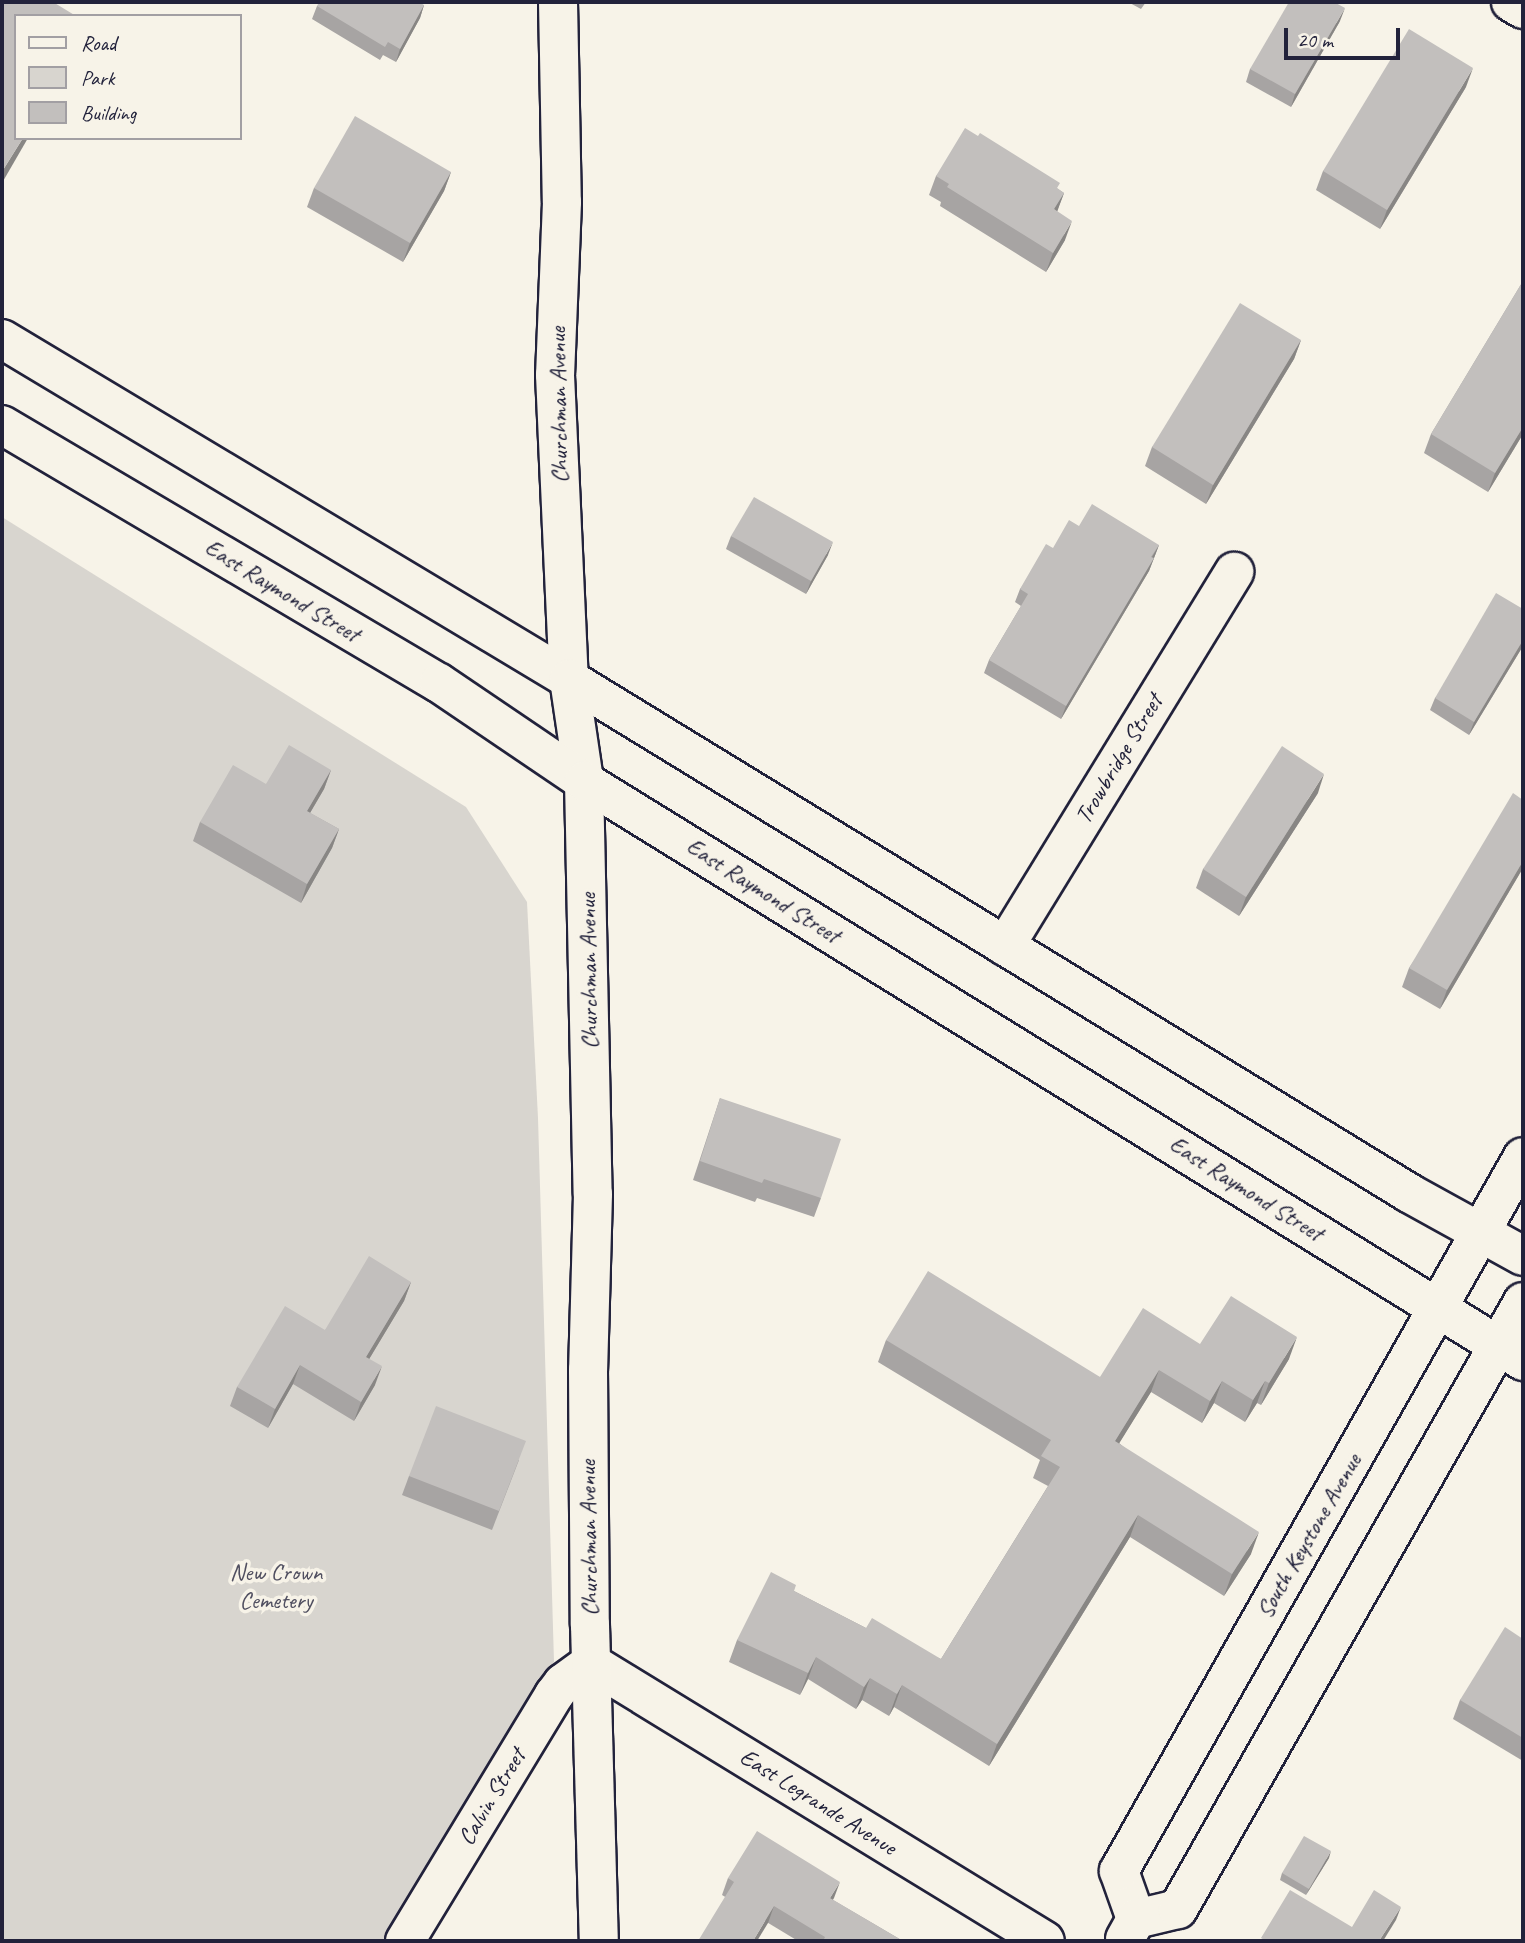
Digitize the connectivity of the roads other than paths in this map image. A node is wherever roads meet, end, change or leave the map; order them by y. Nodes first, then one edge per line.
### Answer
1 (558, 2) edge
2 (1511, 2) edge
3 (1523, 9) edge
4 (2, 339) edge
5 (2, 425) edge
6 (1234, 572) dead end
7 (569, 678) junction
8 (584, 781) junction
9 (1005, 946) junction
10 (1523, 1157) edge
11 (1480, 1233) junction
12 (1523, 1256) edge
13 (1523, 1303) edge
14 (1438, 1308) junction
15 (1511, 1353) edge
16 (591, 1663) junction
17 (1130, 1930) edge
18 (405, 1941) edge
19 (599, 1941) edge
20 (1045, 1941) edge

1 - 7 main road, Churchman Avenue
2 - 3 main road
4 - 7 main road
5 - 8 main road, East Raymond Street
6 - 9 main road, Trowbridge Street
7 - 8 main road, Churchman Avenue
7 - 9 main road
8 - 14 main road, East Raymond Street
8 - 16 main road, Churchman Avenue
9 - 11 main road
10 - 11 main road, South Keystone Avenue
11 - 12 main road
11 - 14 main road, South Keystone Avenue
13 - 15 main road, South Keystone Avenue
14 - 15 main road, East Raymond Street
14 - 17 main road, South Keystone Avenue
15 - 17 main road, South Keystone Avenue
16 - 18 main road, Calvin Street
16 - 19 main road, Churchman Avenue
16 - 20 main road, East Legrande Avenue

